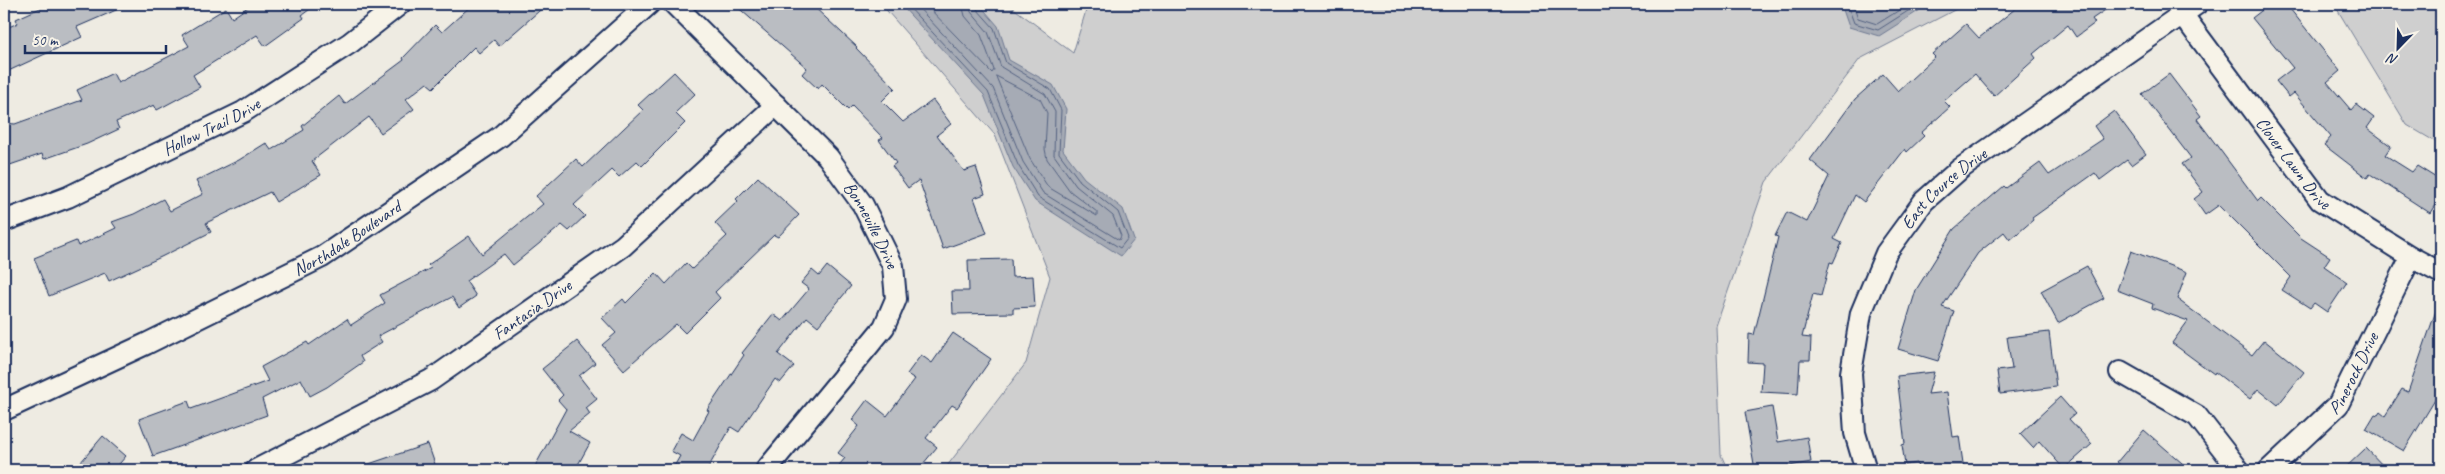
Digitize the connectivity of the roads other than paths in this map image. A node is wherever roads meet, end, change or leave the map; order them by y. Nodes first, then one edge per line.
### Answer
1 (400, 4) edge
2 (649, 4) edge
3 (674, 4) edge
4 (2190, 9) edge
5 (776, 105) junction
6 (4, 221) edge
7 (2411, 257) junction
8 (2441, 273) edge
9 (2120, 372) dead end
10 (4, 410) edge
11 (256, 470) edge
12 (766, 470) edge
13 (1866, 470) edge
14 (2239, 470) edge
15 (2269, 470) edge

1 - 6 street, Hollow Trail Drive
2 - 10 street, Northdale Boulevard
3 - 5 street, Bonneville Drive
4 - 7 street, Clover Lawn Drive
4 - 13 street, East Course Drive
5 - 11 street, Fantasia Drive
5 - 12 street, Bonneville Drive
7 - 8 street, Clover Lawn Drive
7 - 15 street, Pinerock Drive
9 - 14 street

